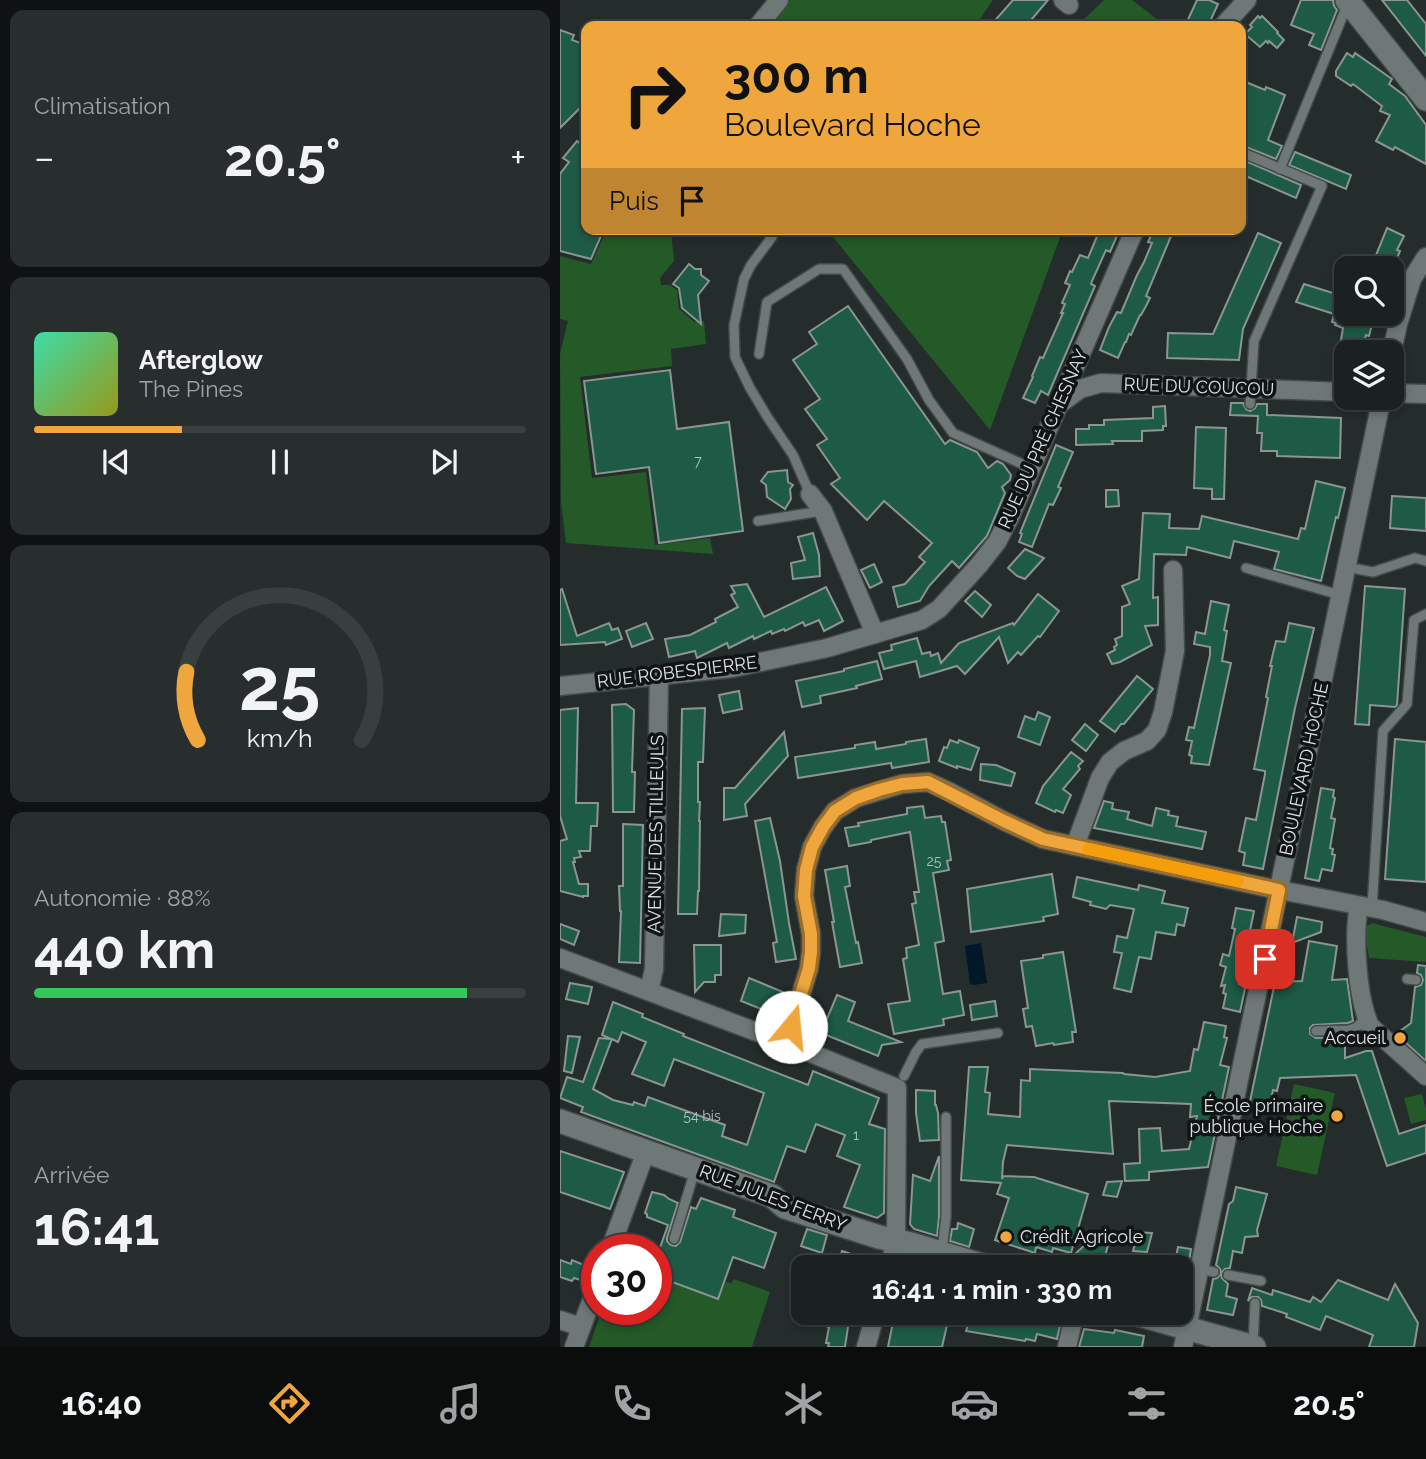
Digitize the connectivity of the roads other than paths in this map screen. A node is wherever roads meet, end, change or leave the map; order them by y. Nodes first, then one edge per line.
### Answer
1 (779, 0) edge
2 (1247, 0) edge
3 (1348, 1) edge
4 (762, 21) edge
5 (1228, 21) edge
6 (1426, 99) edge
7 (1246, 154) edge
8 (1280, 169) junction
9 (1132, 235) edge
10 (772, 237) dead end
11 (1426, 257) edge
12 (1394, 340) edge
13 (759, 354) dead end
14 (1334, 392) edge
15 (1404, 393) edge
16 (1426, 394) edge
17 (1250, 396) junction
18 (1058, 406) junction
19 (1379, 410) edge
20 (1031, 468) junction
21 (810, 494) joint
22 (823, 511) junction
23 (758, 521) dead end
24 (1426, 561) edge
25 (1346, 567) junction
26 (1246, 568) dead end
27 (1173, 570) dead end
28 (1340, 595) junction
29 (1426, 614) edge
30 (875, 634) junction
31 (659, 676) junction
32 (560, 685) edge
33 (1075, 846) junction
34 (1279, 890) junction
35 (1366, 907) junction
36 (1426, 922) edge
37 (560, 958) edge
38 (649, 991) junction
39 (1366, 1017) junction
40 (1316, 1031) dead end
41 (998, 1033) dead end
42 (786, 1043) junction
43 (1426, 1076) edge
44 (900, 1082) junction
45 (946, 1117) dead end
46 (560, 1121) edge
47 (646, 1151) junction
48 (695, 1168) junction
49 (616, 1234) edge
50 (674, 1238) dead end
51 (896, 1241) junction
52 (942, 1253) junction
53 (892, 1255) edge
54 (949, 1255) edge
55 (1228, 1275) dead end
56 (1261, 1282) dead end
57 (1255, 1303) dead end
58 (560, 1320) edge
59 (872, 1325) edge
60 (1072, 1325) edge
61 (1157, 1325) edge
62 (581, 1327) joint
63 (1185, 1338) edge
64 (574, 1347) edge
65 (866, 1347) edge
66 (1067, 1347) edge
67 (1253, 1347) edge

1 - 4 street
2 - 5 street
3 - 6 street
3 - 8 lane
7 - 8 lane
8 - 17 lane
9 - 18 street, RUE DU PRÉ CHESNAY
10 - 21 lane
11 - 12 street
13 - 20 lane
14 - 17 street, RUE DU COUCOU
15 - 16 street
17 - 18 street, RUE DU COUCOU
18 - 20 street, RUE DU PRÉ CHESNAY
19 - 25 street, BOULEVARD HOCHE
20 - 30 street, RUE DU PRÉ CHESNAY
21 - 22 street
22 - 23 lane
22 - 30 street
24 - 25 lane
25 - 28 street, BOULEVARD HOCHE
26 - 28 lane
27 - 33 street
28 - 34 street, BOULEVARD HOCHE
29 - 35 lane
30 - 31 street, RUE ROBESPIERRE
31 - 32 street, RUE ROBESPIERRE
31 - 38 street, AVENUE DES TILLEULS
33 - 34 street
33 - 42 street
34 - 35 street
34 - 63 street, BOULEVARD HOCHE
35 - 36 street
35 - 39 street
37 - 38 street
38 - 42 street
39 - 40 lane
39 - 43 street
41 - 44 lane
42 - 44 street
44 - 51 street
45 - 52 lane
46 - 47 street, RUE JULES FERRY
47 - 48 street, RUE JULES FERRY
47 - 49 street
48 - 50 lane
48 - 51 street, RUE JULES FERRY
51 - 52 street, RUE JULES FERRY
51 - 53 street
52 - 54 street, RUE JULES FERRY
55 - 56 lane
57 - 67 lane
58 - 62 street
59 - 65 street
60 - 66 street
61 - 63 street
62 - 64 street
63 - 67 street

